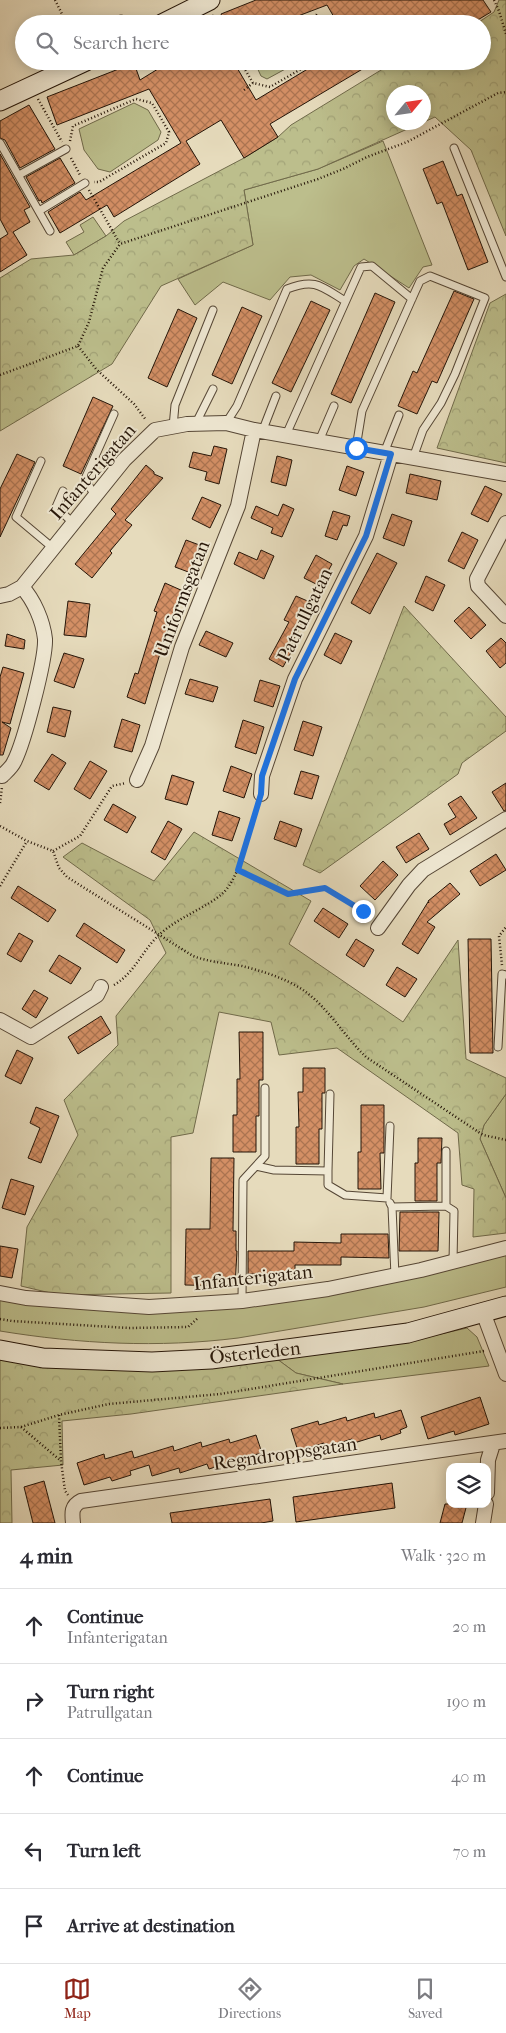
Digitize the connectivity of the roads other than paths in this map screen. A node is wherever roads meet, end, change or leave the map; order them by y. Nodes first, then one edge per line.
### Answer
1 (210, 0) edge
2 (180, 15) edge
3 (67, 70) edge
4 (0, 101) edge
5 (0, 143) edge
6 (454, 148) dead end
7 (66, 149) road end
8 (18, 176) junction
9 (85, 183) road end
10 (39, 211) junction
11 (50, 230) dead end
12 (506, 277) edge
13 (412, 299) junction
14 (345, 301) junction
15 (213, 310) dead end
16 (213, 389) dead end
17 (276, 396) dead end
18 (334, 406) dead end
19 (114, 414) dead end
20 (399, 415) dead end
21 (196, 423) junction
22 (226, 423) junction
23 (174, 427) junction
24 (258, 431) junction
25 (286, 435) junction
26 (319, 441) junction
27 (356, 448) junction
28 (387, 454) junction
29 (413, 458) junction
30 (41, 461) dead end
31 (506, 474) edge
32 (62, 491) dead end
33 (95, 496) junction
34 (73, 523) junction
35 (506, 523) edge
36 (53, 548) junction
37 (22, 588) junction
38 (0, 596) edge
39 (506, 616) edge
40 (2, 776) dead end
41 (137, 780) road end
42 (261, 794) road end
43 (506, 819) edge
44 (378, 928) road end
45 (504, 974) edge
46 (101, 987) road end
47 (0, 1020) edge
48 (498, 1047) dead end
49 (265, 1088) dead end
50 (330, 1094) dead end
51 (390, 1126) dead end
52 (446, 1151) dead end
53 (256, 1166) junction
54 (328, 1171) junction
55 (387, 1198) junction
56 (446, 1206) junction
57 (392, 1207) junction
58 (506, 1248) edge
59 (453, 1262) junction
60 (395, 1276) junction
61 (0, 1293) edge
62 (242, 1301) junction
63 (506, 1306) edge
64 (483, 1312) junction
65 (0, 1350) edge
66 (506, 1374) edge
67 (500, 1443) edge
68 (488, 1463) edge
69 (485, 1508) edge
70 (73, 1512) edge
71 (483, 1523) edge

1 - 2 main road
3 - 4 main road
5 - 8 lane
6 - 12 lane
7 - 8 lane
8 - 10 lane
9 - 10 lane
10 - 11 lane
13 - 14 lane
13 - 27 lane
13 - 29 lane
14 - 22 lane
14 - 25 lane
15 - 23 lane
16 - 21 lane
17 - 24 lane
18 - 26 lane
19 - 33 lane
20 - 28 lane
21 - 22 street, Infanterigatan
21 - 23 street, Infanterigatan
22 - 24 street, Infanterigatan
23 - 33 street, Infanterigatan
24 - 25 street, Infanterigatan
24 - 41 street, Uniformsgatan
25 - 26 street, Infanterigatan
26 - 27 street, Infanterigatan
27 - 28 street, Infanterigatan
28 - 29 street, Infanterigatan
28 - 42 street, Patrullgatan
29 - 31 street, Infanterigatan
30 - 36 lane
32 - 34 lane
33 - 34 street, Infanterigatan
34 - 36 street, Infanterigatan
35 - 39 street
36 - 37 street, Infanterigatan
37 - 38 street
37 - 40 street
43 - 44 street
45 - 48 lane
46 - 47 street
49 - 53 lane
50 - 54 lane
51 - 55 lane
52 - 56 lane
53 - 54 lane
53 - 62 lane
54 - 55 lane
55 - 57 lane
56 - 57 lane
56 - 59 lane
57 - 60 lane
58 - 59 street, Infanterigatan
59 - 60 street, Infanterigatan
60 - 62 street, Infanterigatan
61 - 62 street, Infanterigatan
63 - 64 main road, Österleden
64 - 65 main road, Österleden
64 - 66 street
67 - 68 street
67 - 70 street, Regndroppsgatan
69 - 71 street

